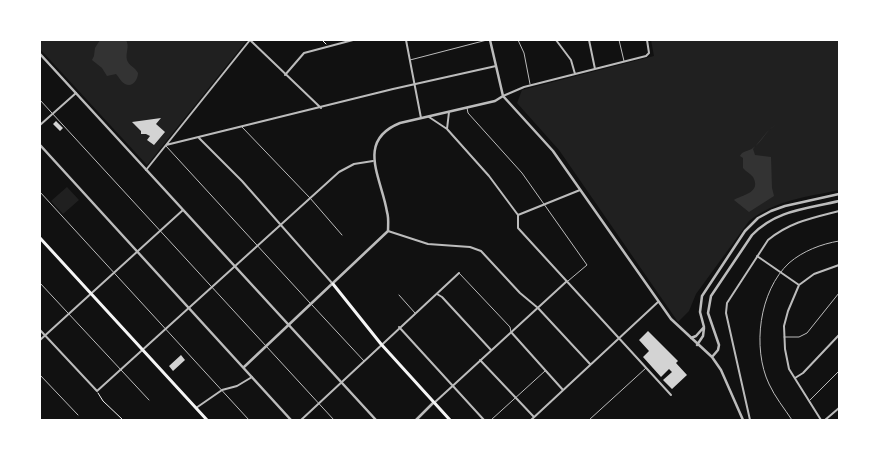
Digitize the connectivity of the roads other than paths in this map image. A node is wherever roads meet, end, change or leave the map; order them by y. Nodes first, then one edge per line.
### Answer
1 (250, 40) edge
2 (353, 40) edge
3 (406, 40) edge
4 (487, 40) edge
5 (490, 40) edge
6 (518, 40) edge
7 (556, 40) edge
8 (589, 40) edge
9 (619, 40) edge
10 (647, 40) edge
11 (40, 54) edge
12 (410, 60) junction
13 (624, 62) junction
14 (496, 66) junction
15 (595, 69) junction
16 (575, 74) junction
17 (285, 75) junction
18 (415, 85) junction
19 (530, 85) junction
20 (76, 93) junction
21 (503, 96) junction
22 (40, 100) edge
23 (321, 108) junction
24 (467, 108) junction
25 (449, 112) junction
26 (52, 114) junction
27 (430, 117) junction
28 (421, 118) junction
29 (40, 125) edge
30 (242, 127) junction
31 (447, 129) junction
32 (198, 137) junction
33 (166, 145) junction
34 (40, 146) edge
35 (373, 161) junction
36 (146, 170) junction
37 (580, 190) junction
38 (40, 192) edge
39 (839, 194) edge
40 (310, 198) junction
41 (839, 201) edge
42 (543, 204) junction
43 (183, 210) junction
44 (839, 211) edge
45 (518, 215) junction
46 (281, 225) junction
47 (388, 231) junction
48 (160, 232) junction
49 (342, 235) dead end
50 (40, 238) edge
51 (839, 241) edge
52 (258, 246) junction
53 (137, 252) junction
54 (758, 256) junction
55 (839, 265) edge
56 (234, 266) junction
57 (114, 273) junction
58 (459, 273) joint
59 (781, 273) junction
60 (567, 281) junction
61 (40, 283) edge
62 (333, 284) junction
63 (799, 285) junction
64 (211, 286) junction
65 (839, 293) edge
66 (91, 294) junction
67 (437, 294) junction
68 (398, 295) dead end
69 (658, 302) junction
70 (311, 304) junction
71 (188, 307) junction
72 (538, 308) junction
73 (415, 313) junction
74 (69, 315) junction
75 (288, 324) junction
76 (399, 327) junction
77 (704, 327) junction
78 (165, 329) junction
79 (40, 330) edge
80 (511, 332) junction
81 (839, 335) edge
82 (45, 336) junction
83 (784, 337) junction
84 (691, 338) junction
85 (620, 339) junction
86 (40, 340) edge
87 (381, 344) junction
88 (697, 345) junction
89 (266, 346) junction
90 (143, 350) junction
91 (491, 350) junction
92 (712, 357) junction
93 (480, 360) junction
94 (364, 361) junction
95 (590, 364) junction
96 (244, 366) junction
97 (646, 368) junction
98 (121, 370) junction
99 (545, 370) junction
100 (839, 371) edge
101 (40, 375) edge
102 (252, 377) junction
103 (795, 378) junction
104 (341, 382) junction
105 (453, 385) junction
106 (222, 390) junction
107 (563, 390) junction
108 (671, 396) dead end
109 (515, 398) junction
110 (149, 400) dead end
111 (809, 401) junction
112 (318, 403) junction
113 (433, 403) junction
114 (196, 408) junction
115 (839, 408) edge
116 (78, 415) dead end
117 (534, 417) junction
118 (207, 420) edge
119 (249, 420) edge
120 (292, 420) edge
121 (301, 420) edge
122 (334, 420) edge
123 (376, 420) edge
124 (417, 420) edge
125 (450, 420) edge
126 (484, 420) edge
127 (491, 420) edge
128 (531, 420) edge
129 (589, 420) edge
130 (743, 420) edge
131 (750, 420) edge
132 (792, 420) edge
133 (821, 420) edge
134 (825, 420) edge

1 - 17 street
1 - 33 street
2 - 17 street
3 - 12 street
4 - 12 lane
5 - 14 street
6 - 19 lane
7 - 16 street
8 - 15 street
9 - 13 lane
10 - 13 street
11 - 20 street
12 - 18 street
13 - 15 street
14 - 18 street
14 - 21 street
15 - 16 street
16 - 19 street
17 - 23 street
18 - 23 street
18 - 28 street
19 - 21 street
20 - 26 street
20 - 36 street
21 - 24 street
21 - 37 street
22 - 26 lane
23 - 30 street
24 - 25 street
24 - 42 lane
25 - 27 street
25 - 31 street
26 - 29 street
26 - 48 lane
27 - 28 street
27 - 31 street
28 - 35 street
30 - 32 street
30 - 40 lane
31 - 45 street
32 - 33 street
32 - 46 street
33 - 36 street
33 - 52 lane
34 - 53 street
35 - 40 street
35 - 47 street
36 - 43 street
37 - 42 street
37 - 69 street
38 - 57 lane
39 - 77 street
40 - 46 street
40 - 49 lane
41 - 92 street
42 - 45 street
42 - 60 lane
43 - 48 street
43 - 56 street
44 - 54 street
45 - 60 street
46 - 52 street
46 - 62 street
47 - 62 street
47 - 72 street
48 - 53 street
48 - 64 lane
50 - 66 main road
51 - 59 lane
52 - 56 street
52 - 70 lane
53 - 57 street
53 - 71 street
54 - 59 street
54 - 131 street
55 - 63 street
56 - 64 street
56 - 75 street
57 - 66 street
57 - 78 lane
58 - 67 street
58 - 80 lane
59 - 63 street
59 - 132 lane
60 - 72 street
60 - 85 street
61 - 74 lane
62 - 70 street
62 - 87 main road
63 - 83 street
64 - 71 street
64 - 89 lane
65 - 83 lane
66 - 74 street
66 - 90 main road
67 - 73 street
67 - 91 street
68 - 73 lane
69 - 84 street
69 - 85 street
70 - 75 street
70 - 94 lane
71 - 78 street
71 - 96 street
72 - 80 street
72 - 95 street
73 - 76 street
74 - 82 street
74 - 98 lane
75 - 89 street
75 - 104 street
76 - 87 street
76 - 105 street
77 - 84 street
77 - 88 street
78 - 90 street
78 - 106 lane
79 - 82 street
80 - 91 street
80 - 99 street
81 - 103 street
82 - 86 street
82 - 98 street
83 - 103 street
84 - 88 street
85 - 95 street
85 - 97 street
87 - 94 street
87 - 113 main road
88 - 92 street
89 - 96 street
89 - 112 lane
90 - 98 street
90 - 114 main road
91 - 93 street
92 - 130 street
93 - 105 street
93 - 109 street
94 - 104 street
95 - 107 street
96 - 102 street
97 - 108 street
97 - 129 lane
98 - 110 lane
99 - 107 street
99 - 109 lane
100 - 111 lane
101 - 116 lane
102 - 106 street
102 - 120 street
103 - 111 street
104 - 112 street
104 - 123 street
105 - 113 street
105 - 126 street
106 - 114 street
106 - 119 lane
107 - 117 street
109 - 117 street
109 - 127 lane
111 - 133 street
112 - 121 street
112 - 122 lane
113 - 124 street
113 - 125 main road
114 - 118 main road
115 - 134 street
117 - 128 street

